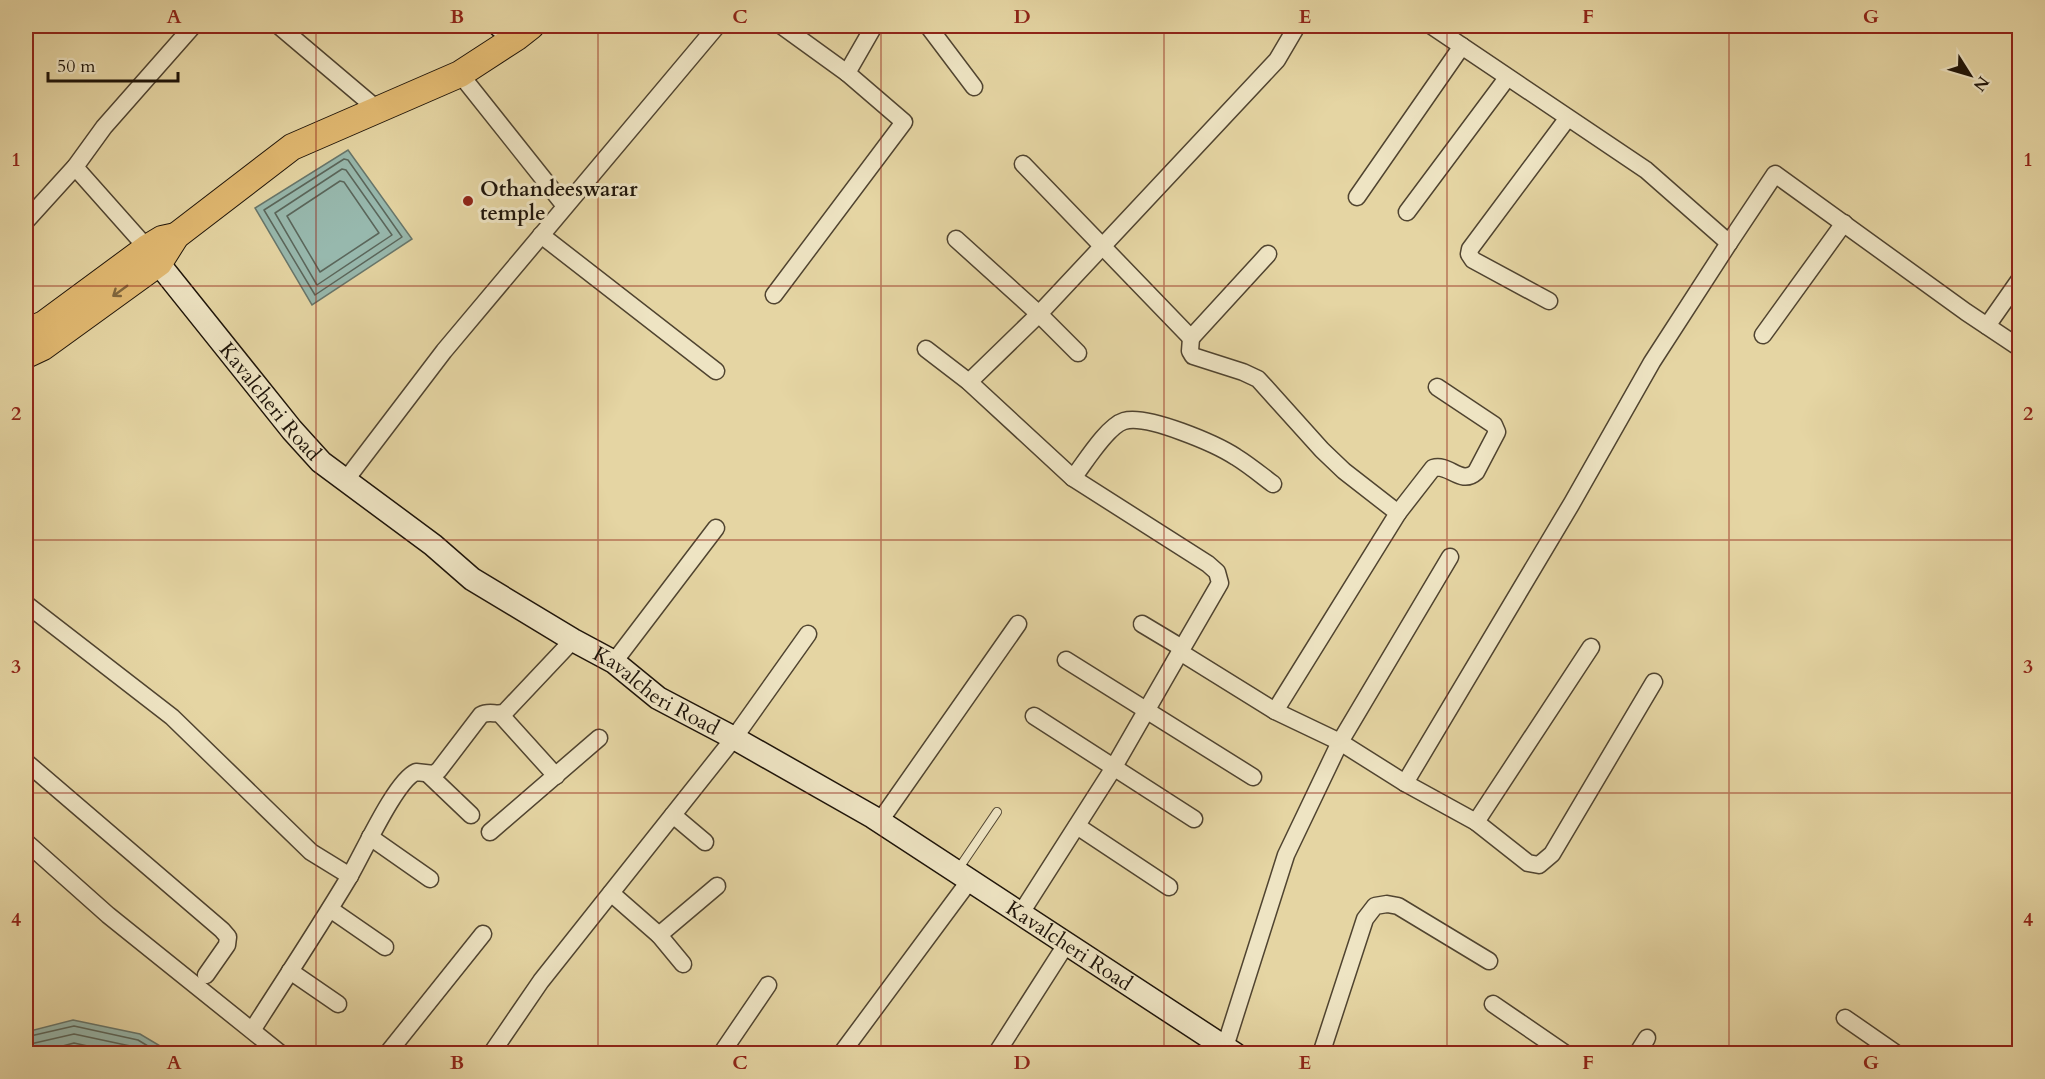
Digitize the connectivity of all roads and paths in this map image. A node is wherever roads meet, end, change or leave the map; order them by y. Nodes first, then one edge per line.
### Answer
1 (193, 26) edge
2 (279, 26) edge
3 (717, 26) edge
4 (782, 26) edge
5 (874, 26) edge
6 (928, 26) edge
7 (1297, 26) edge
8 (1432, 26) edge
9 (516, 29) edge
10 (1462, 46) junction
11 (847, 73) junction
12 (460, 74) junction
13 (1507, 78) junction
14 (974, 87) dead end
15 (377, 109) junction
16 (1567, 118) junction
17 (1023, 164) dead end
18 (75, 167) junction
19 (1358, 197) dead end
20 (565, 206) junction
21 (1407, 212) dead end
22 (26, 221) edge
23 (1844, 223) junction
24 (541, 235) junction
25 (956, 239) dead end
26 (1729, 243) junction
27 (1103, 247) junction
28 (1268, 254) dead end
29 (153, 256) junction
30 (2019, 279) edge
31 (774, 295) dead end
32 (1549, 301) dead end
33 (1039, 314) junction
34 (1987, 326) junction
35 (26, 332) edge
36 (1763, 335) dead end
37 (1191, 338) junction
38 (2019, 348) edge
39 (926, 349) dead end
40 (1078, 353) dead end
41 (26, 355) edge
42 (716, 371) dead end
43 (969, 382) junction
44 (1437, 387) dead end
45 (1073, 478) junction
46 (345, 481) junction
47 (1273, 484) dead end
48 (1398, 513) junction
49 (716, 528) dead end
50 (1450, 557) dead end
51 (26, 604) edge
52 (1018, 624) dead end
53 (1142, 624) dead end
54 (808, 634) dead end
55 (573, 640) junction
56 (1591, 647) dead end
57 (1181, 650) junction
58 (1066, 660) dead end
59 (614, 662) junction
60 (1654, 682) dead end
61 (1145, 710) junction
62 (1275, 711) junction
63 (500, 714) junction
64 (1034, 716) dead end
65 (599, 738) dead end
66 (734, 738) junction
67 (1340, 742) junction
68 (26, 762) edge
69 (1113, 767) junction
70 (428, 774) junction
71 (556, 776) junction
72 (1253, 777) dead end
73 (1405, 783) junction
74 (997, 812) dead end
75 (471, 815) dead end
76 (673, 815) junction
77 (1194, 819) dead end
78 (880, 821) junction
79 (1476, 822) junction
80 (1077, 826) junction
81 (490, 832) dead end
82 (370, 837) junction
83 (26, 842) edge
84 (705, 843) dead end
85 (964, 875) junction
86 (350, 876) junction
87 (430, 879) dead end
88 (717, 886) dead end
89 (1169, 887) dead end
90 (611, 893) junction
91 (330, 909) junction
92 (1021, 913) junction
93 (483, 934) dead end
94 (659, 935) junction
95 (1067, 944) junction
96 (385, 947) dead end
97 (1489, 961) dead end
98 (683, 964) dead end
99 (290, 971) junction
100 (206, 975) dead end
101 (768, 985) dead end
102 (338, 1004) dead end
103 (1493, 1004) dead end
104 (1845, 1018) dead end
105 (253, 1029) junction
106 (1647, 1038) dead end
107 (1230, 1050) edge
108 (281, 1053) edge
109 (387, 1053) edge
110 (491, 1053) edge
111 (721, 1053) edge
112 (841, 1053) edge
113 (996, 1053) edge
114 (1321, 1053) edge
115 (1566, 1053) edge
116 (1637, 1053) edge
117 (1897, 1053) edge

1 - 18 street
2 - 15 street
3 - 20 street
4 - 11 street
5 - 11 street
6 - 14 street
7 - 27 street
8 - 10 street
9 - 12 main road
10 - 13 street
10 - 19 street
11 - 31 street
12 - 15 main road
12 - 20 street
13 - 16 street
13 - 21 street
15 - 29 main road
16 - 26 street
16 - 32 street
17 - 27 street
18 - 22 street
18 - 29 street
20 - 24 street
23 - 26 street
23 - 34 street
23 - 36 street
24 - 42 street
24 - 46 street
25 - 33 street
26 - 73 street
27 - 33 street
27 - 37 street
28 - 37 street
29 - 35 main road
29 -> 41 main road
29 - 46 street, Kavalcheri Road
30 - 34 street
33 - 40 street
33 - 43 street
34 - 38 street
37 - 48 street
39 - 43 street
43 - 45 street
44 - 48 street
45 - 47 street
45 - 57 street
46 - 55 street, Kavalcheri Road
48 - 62 street
49 - 59 street
50 - 67 street
51 - 86 street
52 - 78 street
53 - 57 street
54 - 66 street
55 - 59 street, Kavalcheri Road
55 - 63 street
56 - 79 street
57 - 61 street
57 - 62 street
58 - 61 street
59 - 66 street, Kavalcheri Road
60 - 79 street
61 - 69 street
61 - 72 street
62 - 67 street
63 - 70 street
63 - 71 street
64 - 69 street
65 - 71 street
66 - 76 street
66 - 78 street, Kavalcheri Road
67 - 73 street
67 - 107 street
68 - 100 street
69 - 77 street
69 - 80 street
70 - 75 street
70 - 82 street
71 - 81 street
73 - 79 street
74 - 85 lane
76 - 84 street
76 - 90 street
78 - 85 street, Kavalcheri Road
80 - 89 street
80 - 92 street
82 - 86 street
82 - 87 street
83 - 105 street
85 - 92 street, Kavalcheri Road
85 - 112 street
86 - 91 street
88 - 94 street
90 - 94 street
90 - 110 street
91 - 96 street
91 - 99 street
92 - 95 street, Kavalcheri Road
93 - 109 street
94 - 98 street
95 - 107 street, Kavalcheri Road
95 - 113 street
97 - 114 street
99 - 102 street
99 - 105 street
101 - 111 street
103 - 115 street
104 - 117 street
105 - 108 street
106 - 116 street

